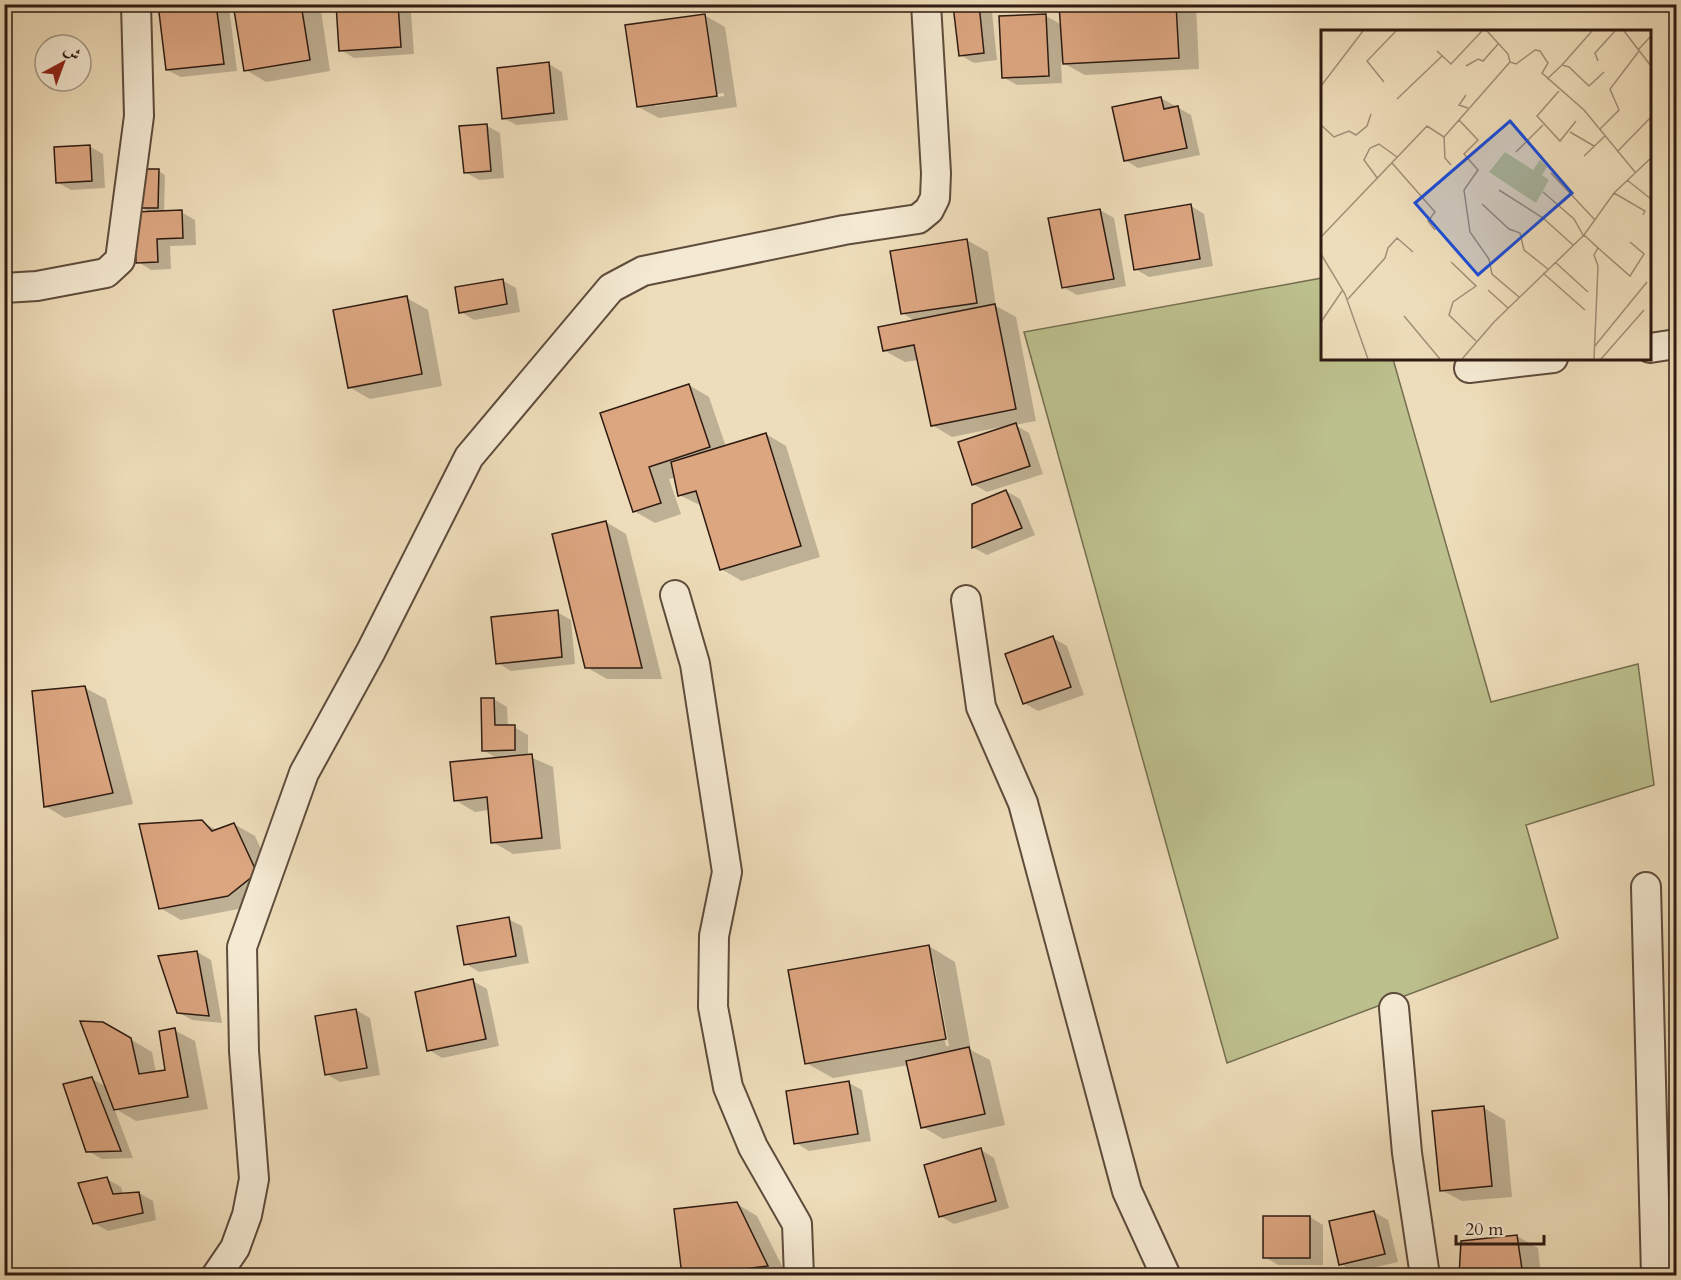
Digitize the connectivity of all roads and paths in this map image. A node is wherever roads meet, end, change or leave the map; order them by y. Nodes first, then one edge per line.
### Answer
1 (136, 4) edge
2 (926, 4) edge
3 (4, 288) edge
4 (1677, 344) edge
5 (1651, 348) edge
6 (1536, 360) edge
7 (1468, 368) dead end
8 (675, 595) dead end
9 (966, 600) dead end
10 (1646, 887) dead end
11 (1394, 1008) dead end
12 (216, 1275) edge
13 (800, 1275) edge
14 (1166, 1275) edge
15 (1425, 1275) edge
16 (1656, 1275) edge

1 - 3 street
2 - 12 street
4 - 5 street
6 - 7 street
8 - 13 street
9 - 14 street
10 - 16 street
11 - 15 street

